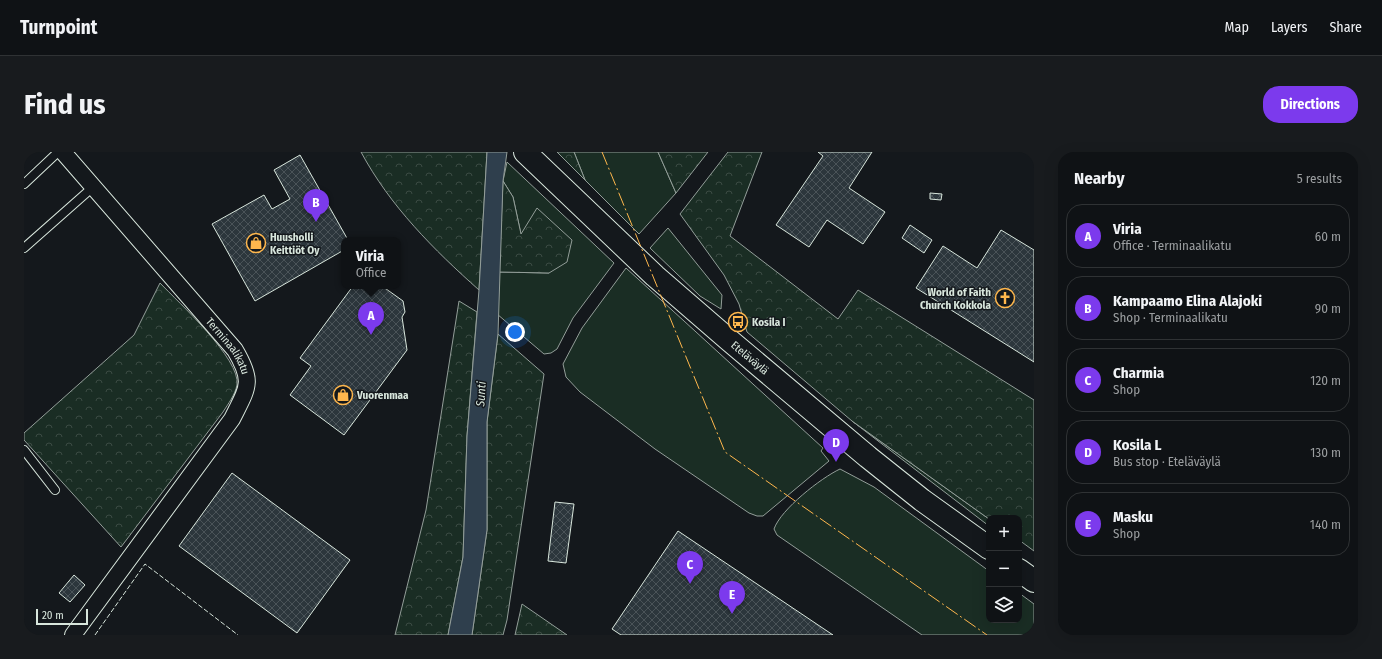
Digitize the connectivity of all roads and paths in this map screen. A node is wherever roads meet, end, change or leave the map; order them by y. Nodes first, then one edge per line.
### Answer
1 (58, 152) edge
2 (63, 152) edge
3 (527, 154) edge
4 (24, 184) edge
5 (93, 187) junction
6 (24, 248) edge
7 (24, 450) edge
8 (54, 490) dead end
9 (986, 546) edge
10 (1022, 572) edge
11 (1034, 581) edge
12 (73, 635) edge

1 - 4 lane
2 - 5 street, Terminaalikatu
3 - 9 highway, Eteläväylä
5 - 6 lane
5 - 12 street, Terminaalikatu
7 - 8 lane
10 - 11 highway

